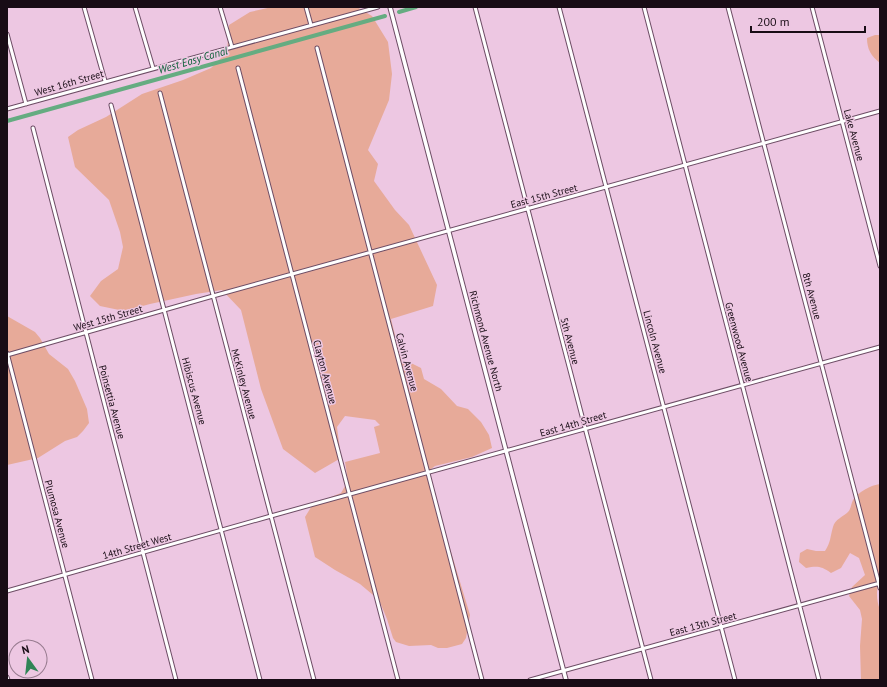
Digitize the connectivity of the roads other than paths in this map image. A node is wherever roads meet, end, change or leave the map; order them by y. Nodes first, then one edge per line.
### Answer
1 (84, 7) edge
2 (135, 7) edge
3 (220, 7) edge
4 (306, 7) edge
5 (378, 7) edge
6 (390, 7) edge
7 (475, 7) edge
8 (559, 7) edge
9 (644, 7) edge
10 (728, 7) edge
11 (812, 7) edge
12 (311, 25) junction
13 (7, 34) edge
14 (232, 47) junction
15 (317, 48) dead end
16 (153, 68) junction
17 (238, 68) dead end
18 (105, 81) junction
19 (160, 93) dead end
20 (26, 104) junction
21 (111, 105) dead end
22 (7, 109) edge
23 (880, 112) edge
24 (842, 122) junction
25 (33, 128) dead end
26 (764, 144) junction
27 (685, 165) junction
28 (606, 188) junction
29 (528, 209) junction
30 (449, 231) junction
31 (370, 253) junction
32 (880, 266) edge
33 (292, 274) junction
34 (213, 296) junction
35 (164, 310) junction
36 (86, 332) junction
37 (880, 347) edge
38 (7, 354) edge
39 (821, 364) junction
40 (742, 386) junction
41 (663, 407) junction
42 (585, 429) junction
43 (506, 451) junction
44 (428, 472) junction
45 (350, 494) junction
46 (271, 516) junction
47 (221, 530) junction
48 (143, 552) junction
49 (65, 575) junction
50 (879, 583) edge
51 (880, 588) edge
52 (7, 591) edge
53 (800, 605) junction
54 (721, 627) junction
55 (643, 649) junction
56 (564, 671) junction
57 (92, 680) edge
58 (176, 680) edge
59 (260, 680) edge
60 (314, 680) edge
61 (398, 680) edge
62 (482, 680) edge
63 (530, 680) edge
64 (566, 680) edge
65 (651, 680) edge
66 (735, 680) edge
67 (820, 680) edge

1 - 18 street
2 - 16 street
3 - 14 street
4 - 12 street
5 - 12 street, West 16th Street
6 - 30 street, Richmond Avenue North
7 - 29 street, 5th Avenue
8 - 28 street, Lincoln Avenue
9 - 27 street, Greenwood Avenue
10 - 26 street, 8th Avenue
11 - 24 street, Lake Avenue
12 - 14 street, West 16th Street
13 - 20 street
14 - 16 street, West 16th Street
15 - 31 street, Calvin Avenue
16 - 18 street, West 16th Street
17 - 33 street, Clayton Avenue
18 - 20 street, West 16th Street
19 - 34 street, McKinley Avenue
20 - 22 street, West 16th Street
21 - 35 street, Hibiscus Avenue
23 - 24 street, East 15th Street
24 - 26 street, East 15th Street
24 - 32 street, Lake Avenue
25 - 36 street, Poinsettia Avenue
26 - 27 street, East 15th Street
26 - 39 street, 8th Avenue
27 - 28 street, East 15th Street
27 - 40 street, Greenwood Avenue
28 - 29 street, East 15th Street
28 - 41 street, Lincoln Avenue
29 - 30 street, East 15th Street
29 - 42 street, 5th Avenue
30 - 31 street, East 15th Street
30 - 43 street, Richmond Avenue North
31 - 33 street, East 15th Street
31 - 44 street, Calvin Avenue
33 - 34 street, East 15th Street
33 - 45 street, Clayton Avenue
34 - 35 street, West 15th Street
34 - 46 street, McKinley Avenue
35 - 36 street, West 15th Street
35 - 47 street, Hibiscus Avenue
36 - 38 street, West 15th Street
36 - 48 street, Poinsettia Avenue
37 - 39 street, East 14th Street
38 - 49 street, Plumosa Avenue
39 - 40 street, East 14th Street
39 - 50 street, 8th Avenue
40 - 41 street, East 14th Street
40 - 53 street, Greenwood Avenue
41 - 42 street, East 14th Street
41 - 54 street, Lincoln Avenue
42 - 43 street, East 14th Street
42 - 55 street, 5th Avenue
43 - 44 street, East 14th Street
43 - 56 street, Richmond Avenue North
44 - 45 street, East 14th Street
44 - 62 street, Calvin Avenue
45 - 46 street, East 14th Street
45 - 61 street, Clayton Avenue
46 - 47 street, 14th Street West
46 - 60 street, McKinley Avenue
47 - 48 street, 14th Street West
47 - 59 street, Hibiscus Avenue
48 - 49 street, 14th Street West
48 - 58 street, Poinsettia Avenue
49 - 52 street, 14th Street West
49 - 57 street, Plumosa Avenue
50 - 51 street, 8th Avenue
50 - 53 street, East 13th Street
53 - 54 street, East 13th Street
53 - 67 street, Greenwood Avenue
54 - 55 street, East 13th Street
54 - 66 street, Lincoln Avenue
55 - 56 street, East 13th Street
55 - 65 street, 5th Avenue
56 - 63 street, East 13th Street
56 - 64 street, Richmond Avenue North

